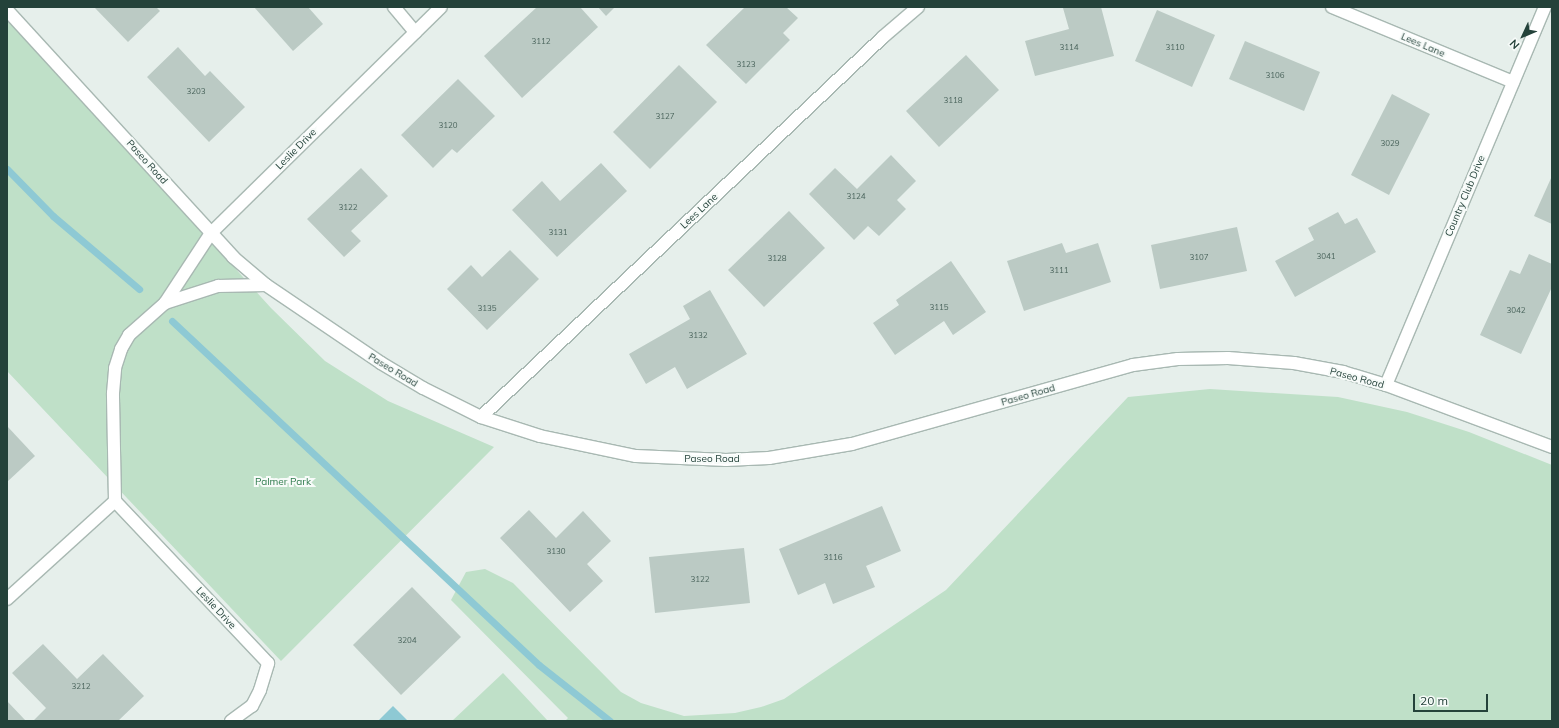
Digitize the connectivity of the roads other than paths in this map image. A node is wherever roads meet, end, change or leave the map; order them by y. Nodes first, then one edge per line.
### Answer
1 (394, 7) edge
2 (441, 7) edge
3 (918, 7) edge
4 (1332, 7) edge
5 (1545, 7) edge
6 (7, 10) edge
7 (415, 32) junction
8 (1513, 82) junction
9 (211, 233) junction
10 (266, 285) junction
11 (165, 303) junction
12 (1386, 385) junction
13 (481, 417) junction
14 (1552, 446) edge
15 (115, 501) junction
16 (7, 599) edge
17 (231, 721) edge

1 - 7 street
2 - 7 street, Leslie Drive
3 - 13 street, Lees Lane
4 - 8 street, Lees Lane
5 - 8 street, Country Club Drive
6 - 9 street, Paseo Road
7 - 9 street, Leslie Drive
8 - 12 street, Country Club Drive
9 - 10 street, Paseo Road
9 - 11 street, Leslie Drive
10 - 11 street, Leslie Drive
10 - 13 street, Paseo Road
11 - 15 street, Leslie Drive
12 - 13 street, Paseo Road
12 - 14 street, Paseo Road
15 - 16 street
15 - 17 street, Leslie Drive

